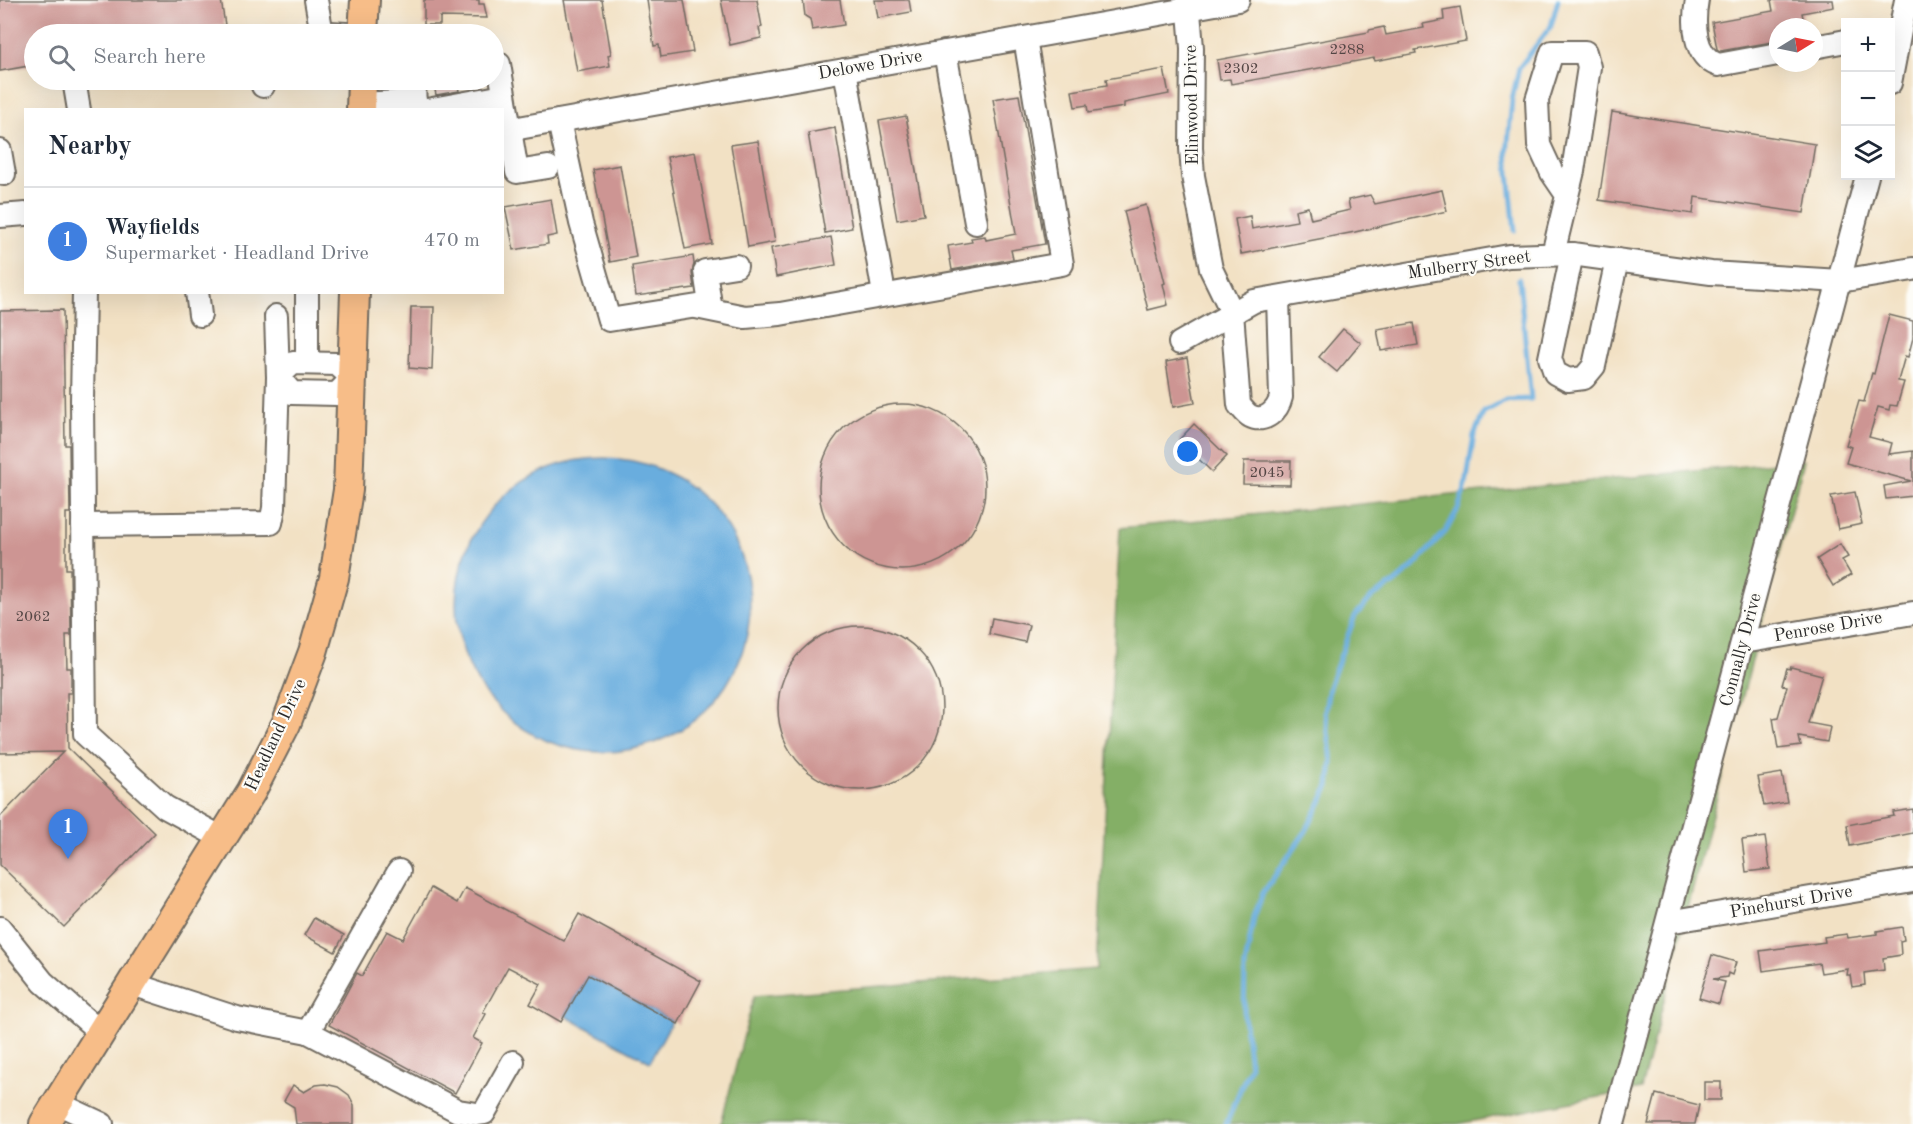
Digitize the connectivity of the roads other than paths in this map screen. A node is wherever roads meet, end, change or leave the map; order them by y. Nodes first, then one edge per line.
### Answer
1 (316, 0) edge
2 (364, 0) edge
3 (1238, 0) edge
4 (1697, 0) edge
5 (1906, 0) edge
6 (1189, 4) edge
7 (318, 24) edge
8 (363, 24) edge
9 (1895, 33) edge
10 (1025, 38) junction
11 (1841, 42) edge
12 (1823, 45) edge
13 (945, 52) junction
14 (1769, 56) edge
15 (845, 70) junction
16 (76, 90) edge
17 (503, 90) edge
18 (504, 96) junction
19 (361, 98) edge
20 (418, 100) edge
21 (79, 108) edge
22 (559, 121) junction
23 (506, 130) edge
24 (0, 151) edge
25 (548, 166) dead end
26 (4, 174) dead end
27 (510, 174) edge
28 (1866, 180) edge
29 (1567, 195) junction
30 (24, 214) edge
31 (0, 216) edge
32 (976, 223) dead end
33 (1563, 254) junction
34 (1617, 260) junction
35 (736, 266) dead end
36 (1913, 269) edge
37 (1840, 280) junction
38 (84, 294) edge
39 (307, 294) edge
40 (355, 294) edge
41 (884, 294) junction
42 (1278, 298) junction
43 (696, 307) junction
44 (1232, 312) junction
45 (276, 316) dead end
46 (1180, 343) dead end
47 (307, 363) junction
48 (278, 377) junction
49 (352, 378) junction
50 (83, 525) junction
51 (1913, 613) edge
52 (1743, 642) junction
53 (222, 838) junction
54 (399, 871) dead end
55 (1913, 881) edge
56 (1668, 922) junction
57 (0, 928) edge
58 (132, 984) junction
59 (308, 1032) junction
60 (101, 1033) junction
61 (513, 1062) dead end
62 (50, 1113) edge
63 (102, 1124) edge
64 (1613, 1124) edge

1 - 7 street
2 - 8 main road
3 - 6 street, Delowe Drive
4 - 14 street
5 - 9 street
6 - 10 street, Delowe Drive
6 - 44 street, Elinwood Drive
10 - 13 street, Delowe Drive
10 - 41 street
11 - 12 street
13 - 15 street, Delowe Drive
13 - 32 street
15 - 22 street, Delowe Drive
15 - 41 street
16 - 21 street
17 - 18 street
18 - 20 street
18 - 23 street
19 - 20 street
22 - 23 street, Delowe Drive
22 - 43 street
23 - 27 street
24 - 26 street
25 - 27 street
28 - 37 street, Connally Drive
29 - 29 street
29 - 33 street
30 - 31 street
33 - 34 street, Mulberry Street
33 - 34 street
33 - 42 street, Mulberry Street
34 - 37 street, Mulberry Street
35 - 43 street
36 - 37 street, Mulberry Street
37 - 52 street, Connally Drive
38 - 50 street
39 - 47 street
40 - 49 main road, Headland Drive
41 - 43 street
42 - 44 street, Mulberry Street
42 - 44 street
44 - 46 street, Mulberry Street
45 - 48 street
47 - 48 street
47 - 49 street
48 - 49 street
48 - 50 street
49 - 53 main road, Headland Drive
50 - 53 street
51 - 52 street, Penrose Drive
52 - 56 street, Connally Drive
53 - 58 main road, Headland Drive
54 - 59 street
55 - 56 street, Pinehurst Drive
56 - 64 street, Connally Drive
57 - 60 street
58 - 59 street
58 - 60 main road, Headland Drive
59 - 61 street
60 - 62 main road, Headland Drive
62 - 63 street

